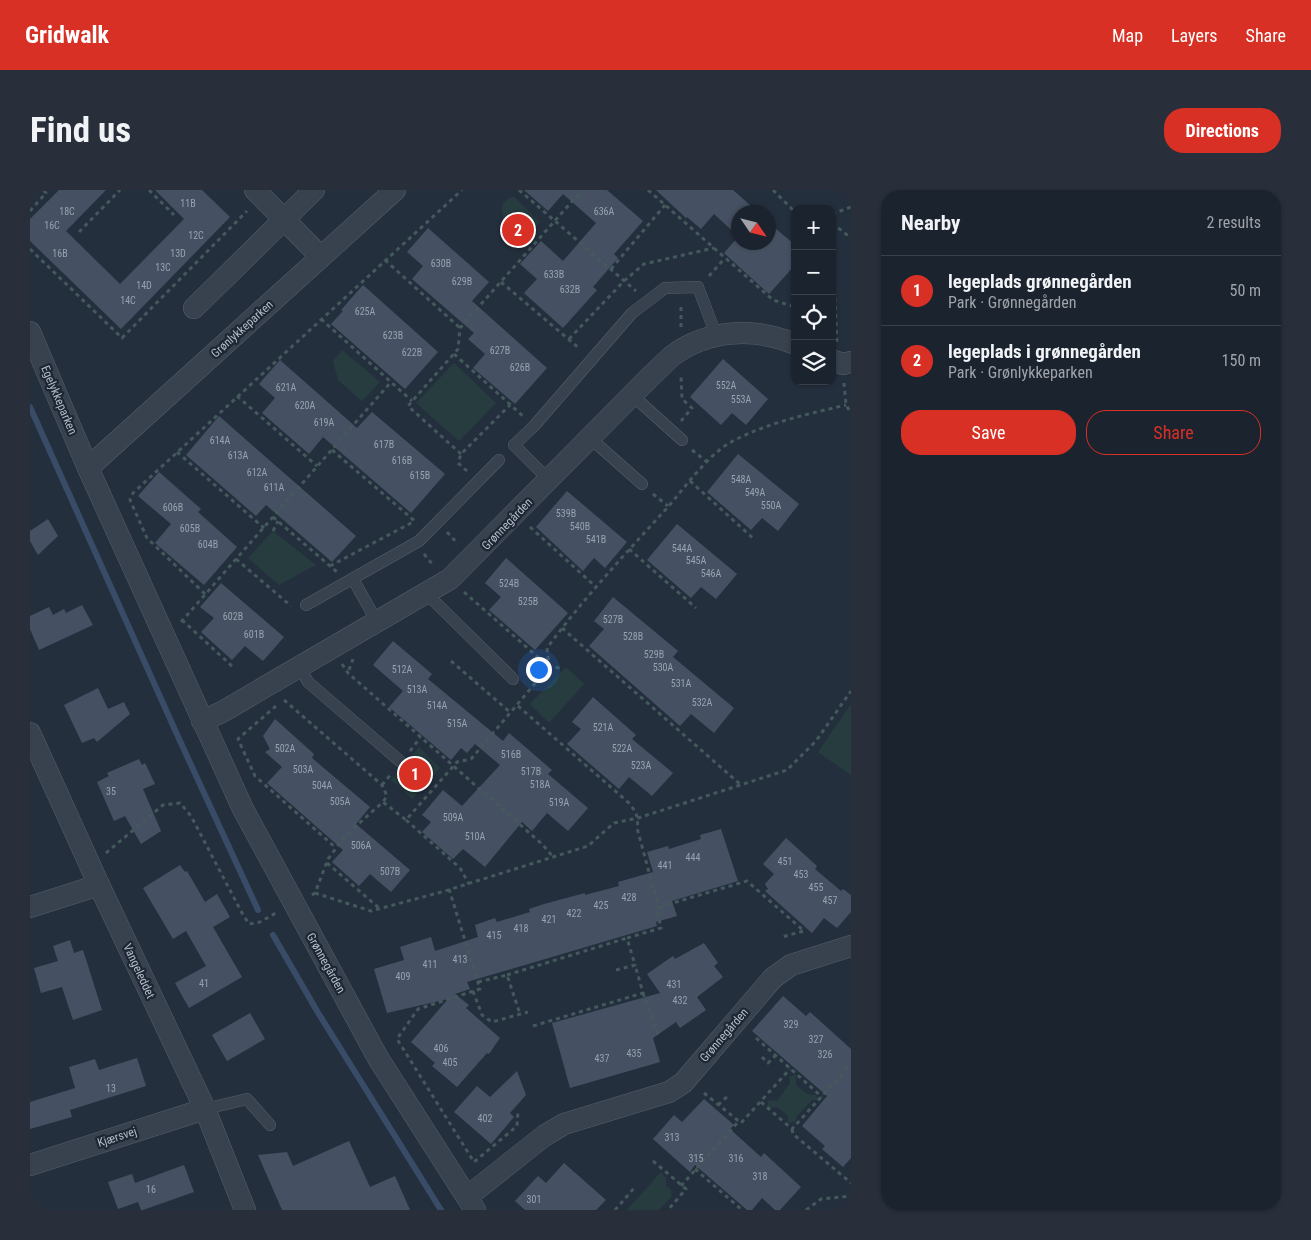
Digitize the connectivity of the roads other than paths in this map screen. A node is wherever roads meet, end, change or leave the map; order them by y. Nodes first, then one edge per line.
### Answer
1 (314, 190) edge
2 (395, 190) edge
3 (258, 193) edge
4 (284, 219) junction
5 (321, 257) junction
6 (194, 308) dead end
7 (30, 332) edge
8 (716, 335) junction
9 (791, 342) edge
10 (632, 395) junction
11 (590, 438) junction
12 (682, 440) dead end
13 (499, 460) dead end
14 (88, 468) junction
15 (549, 480) junction
16 (642, 484) dead end
17 (348, 581) junction
18 (426, 594) junction
19 (306, 605) road end
20 (377, 622) junction
21 (299, 666) junction
22 (513, 679) dead end
23 (202, 721) junction
24 (30, 733) edge
25 (401, 762) dead end
26 (95, 876) junction
27 (30, 907) edge
28 (851, 946) edge
29 (205, 1110) junction
30 (270, 1125) dead end
31 (30, 1165) edge
32 (471, 1204) edge
33 (244, 1210) edge

1 - 4 street
2 - 5 street, Grønlykkeparken
3 - 4 street
4 - 5 street
4 - 6 street
5 - 14 street, Grønlykkeparken
7 - 14 street, Egelykkeparken
8 - 9 street, Grønnegården
8 - 10 street, Grønnegården
8 - 15 lane
10 - 11 street, Grønnegården
10 - 12 lane
11 - 15 street, Grønnegården
11 - 16 lane
13 - 17 lane
14 - 23 street, Grønnegården
15 - 18 street, Grønnegården
17 - 19 lane
17 - 20 lane
18 - 20 street, Grønnegården
18 - 22 lane
20 - 21 street, Grønnegården
21 - 23 street, Grønnegården
21 - 25 lane
23 - 32 street, Grønnegården
24 - 26 street, Vangeleddet
26 - 27 street
26 - 29 street, Vangeleddet
28 - 32 street, Grønnegården
29 - 30 lane
29 - 31 street, Kjærsvej
29 - 33 street, Vangeleddet

